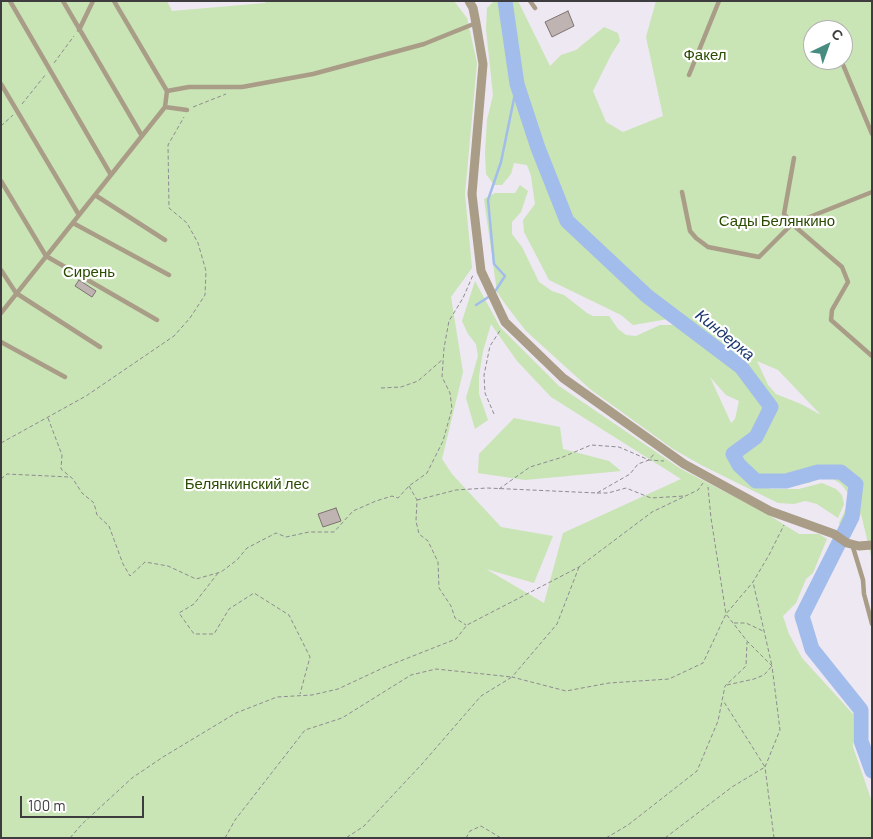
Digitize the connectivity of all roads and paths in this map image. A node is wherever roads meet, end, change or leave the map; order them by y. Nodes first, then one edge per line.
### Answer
1 (10, 1) edge
2 (63, 1) edge
3 (93, 1) edge
4 (114, 1) edge
5 (469, 1) edge
6 (530, 1) edge
7 (719, 1) edge
8 (535, 8) dead end
9 (476, 23) junction
10 (80, 30) junction
11 (50, 68) junction
12 (844, 70) edge
13 (688, 75) dead end
14 (1, 84) edge
15 (242, 87) junction
16 (167, 91) junction
17 (165, 107) junction
18 (187, 110) junction
19 (17, 111) junction
20 (1, 126) edge
21 (872, 134) edge
22 (142, 136) junction
23 (794, 158) dead end
24 (111, 174) junction
25 (1, 181) edge
26 (682, 192) dead end
27 (872, 192) edge
28 (95, 195) junction
29 (78, 215) junction
30 (73, 223) junction
31 (792, 224) junction
32 (165, 240) dead end
33 (46, 256) junction
34 (1, 270) edge
35 (473, 274) dead end
36 (169, 276) dead end
37 (16, 294) junction
38 (1, 313) edge
39 (157, 320) dead end
40 (506, 322) junction
41 (1, 342) edge
42 (100, 347) dead end
43 (872, 356) edge
44 (443, 359) junction
45 (65, 377) dead end
46 (381, 388) dead end
47 (494, 414) dead end
48 (48, 418) junction
49 (1, 443) edge
50 (659, 446) junction
51 (649, 460) junction
52 (678, 460) junction
53 (707, 476) junction
54 (70, 477) junction
55 (1, 479) edge
56 (408, 486) junction
57 (499, 489) junction
58 (597, 493) junction
59 (686, 496) junction
60 (417, 500) junction
61 (780, 515) junction
62 (850, 544) junction
63 (872, 545) edge
64 (579, 567) junction
65 (218, 572) junction
66 (753, 582) junction
67 (726, 614) junction
68 (733, 623) junction
69 (872, 624) edge
70 (467, 625) junction
71 (763, 631) junction
72 (747, 641) junction
73 (772, 666) junction
74 (512, 677) junction
75 (725, 686) junction
76 (300, 694) dead end
77 (723, 701) junction
78 (764, 768) junction
79 (70, 838) edge
80 (225, 838) edge
81 (346, 838) edge
82 (466, 838) edge
83 (501, 838) edge
84 (606, 838) edge
85 (665, 838) edge
86 (774, 838) edge

1 - 11 lane
2 - 10 lane
3 - 10 lane
4 - 16 lane
5 - 9 street
6 - 8 lane
7 - 13 lane
9 - 15 lane
9 - 40 street
10 - 11 path
10 - 22 lane
11 - 19 path
11 - 24 lane
12 - 21 lane
14 - 19 lane
15 - 16 lane
15 - 18 path
16 - 17 lane
17 - 18 lane
17 - 22 lane
18 - 48 path
19 - 20 path
19 - 29 lane
22 - 24 lane
23 - 31 lane
24 - 28 lane
25 - 33 lane
26 - 31 lane
27 - 31 lane
28 - 29 lane
28 - 32 lane
29 - 30 lane
30 - 33 lane
30 - 36 lane
31 - 43 lane
33 - 37 lane
33 - 39 lane
34 - 37 lane
35 - 44 path
37 - 38 lane
37 - 42 lane
40 - 47 path
40 - 50 street
41 - 45 lane
44 - 46 path
44 - 56 path
48 - 49 path
48 - 54 path
50 - 51 path
50 - 52 street
51 - 52 path
51 - 57 path
51 - 58 path
52 - 53 street
53 - 59 path
53 - 61 street
53 - 67 path
54 - 55 path
54 - 65 path
56 - 60 path
56 - 65 path
57 - 58 path
57 - 60 path
58 - 59 path
59 - 64 path
60 - 70 path
61 - 62 street
61 - 66 path
62 - 63 street
62 - 69 lane
64 - 70 path
64 - 74 path
65 - 76 path
66 - 67 path
66 - 71 path
67 - 68 path
67 - 74 path
68 - 71 path
68 - 72 path
70 - 79 path
71 - 73 path
72 - 73 path
72 - 75 path
73 - 75 path
73 - 78 path
74 - 80 path
74 - 81 path
75 - 77 path
77 - 78 path
77 - 84 path
78 - 85 path
78 - 86 path
82 - 83 path

